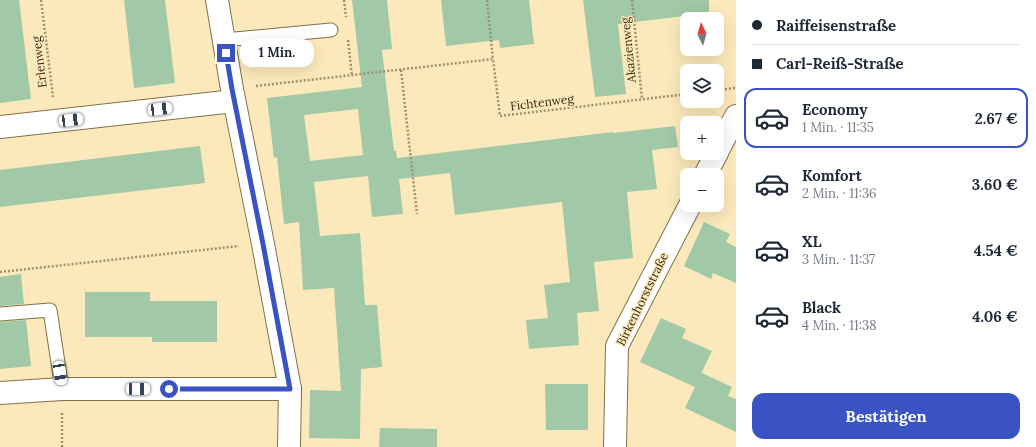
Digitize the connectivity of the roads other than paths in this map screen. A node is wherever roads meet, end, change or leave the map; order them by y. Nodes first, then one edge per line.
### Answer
1 (217, 0) edge
2 (331, 30) dead end
3 (224, 40) junction
4 (233, 95) junction
5 (736, 116) edge
6 (0, 128) edge
7 (724, 139) edge
8 (686, 212) edge
9 (0, 314) edge
10 (62, 389) junction
11 (290, 389) junction
12 (0, 393) edge
13 (289, 447) edge
14 (615, 447) edge

1 - 3 street
2 - 3 lane
3 - 4 street
4 - 6 street
4 - 11 street
5 - 7 street
8 - 14 street, Birkenhorststraße
9 - 10 lane
10 - 11 street
10 - 12 street
11 - 13 street

